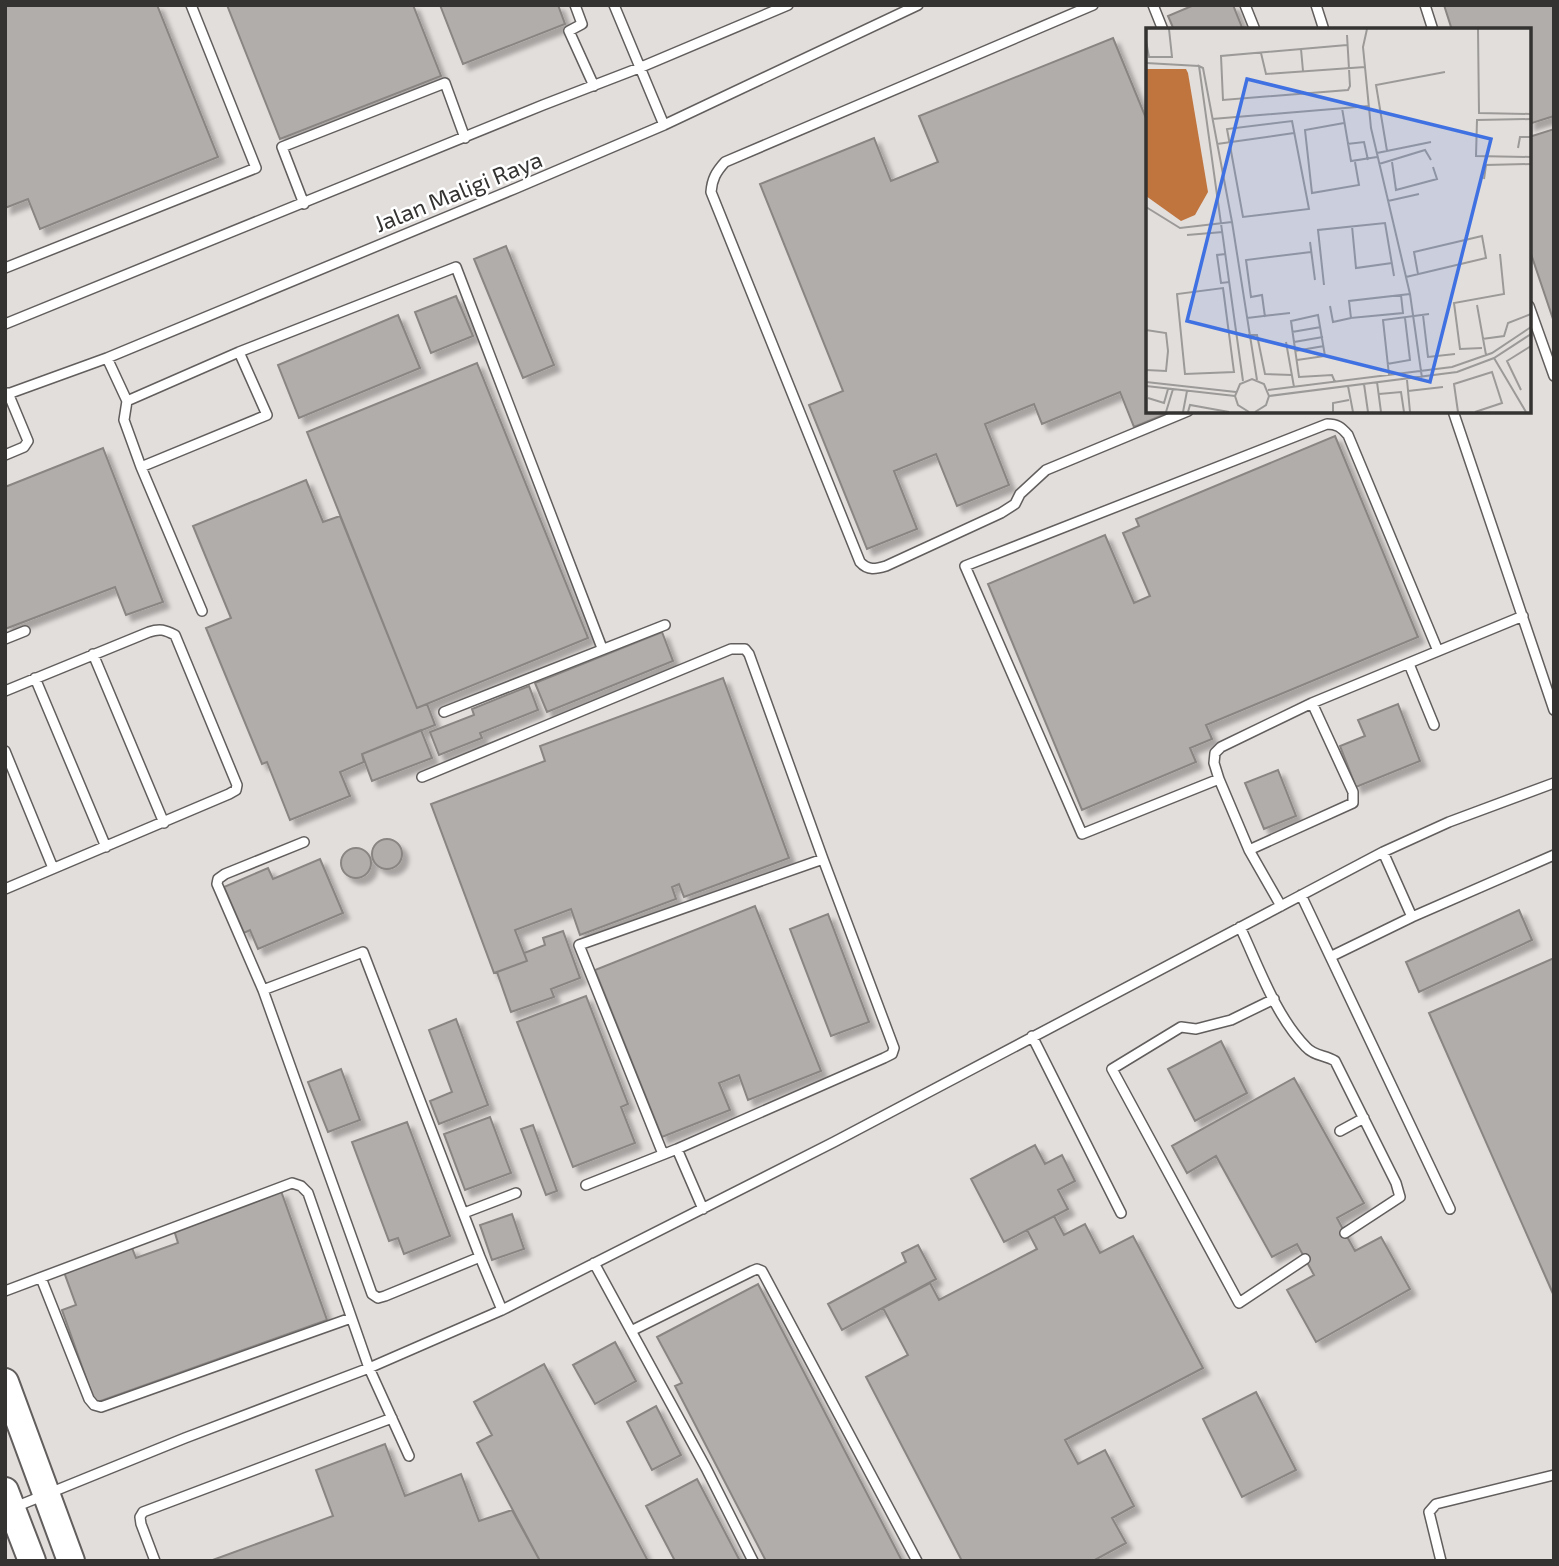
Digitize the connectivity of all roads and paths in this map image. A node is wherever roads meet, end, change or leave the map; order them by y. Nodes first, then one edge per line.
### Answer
1 (191, 5) edge
2 (575, 5) edge
3 (614, 5) edge
4 (788, 5) edge
5 (918, 5) edge
6 (1093, 5) edge
7 (1153, 5) edge
8 (1245, 5) edge
9 (1315, 5) edge
10 (1425, 5) edge
11 (1162, 28) edge
12 (1254, 28) edge
13 (1323, 28) edge
14 (1432, 28) edge
15 (639, 68) junction
16 (594, 86) junction
17 (664, 125) junction
18 (465, 138) junction
19 (304, 204) junction
20 (5, 268) edge
21 (1531, 312) edge
22 (5, 324) edge
23 (239, 352) junction
24 (107, 358) junction
25 (1554, 376) edge
26 (7, 394) edge
27 (127, 401) junction
28 (1183, 413) edge
29 (1454, 413) edge
30 (5, 455) edge
31 (141, 467) junction
32 (202, 611) dead end
33 (1523, 616) junction
34 (665, 625) dead end
35 (25, 631) dead end
36 (5, 639) edge
37 (602, 648) junction
38 (1438, 651) junction
39 (93, 654) junction
40 (1409, 664) junction
41 (35, 678) junction
42 (5, 691) edge
43 (1312, 704) junction
44 (1554, 710) edge
45 (444, 712) dead end
46 (1434, 725) dead end
47 (5, 751) edge
48 (422, 776) dead end
49 (1219, 779) junction
50 (1554, 783) edge
51 (164, 823) junction
52 (304, 842) dead end
53 (106, 847) junction
54 (1250, 850) junction
55 (1383, 852) junction
56 (1554, 855) edge
57 (823, 859) junction
58 (53, 868) junction
59 (5, 889) edge
60 (1301, 895) junction
61 (1281, 906) junction
62 (1412, 917) junction
63 (1240, 927) junction
64 (1332, 956) junction
65 (262, 990) junction
66 (1274, 999) junction
67 (1032, 1036) junction
68 (1364, 1118) junction
69 (1340, 1131) dead end
70 (677, 1149) junction
71 (663, 1154) junction
72 (586, 1185) dead end
73 (516, 1192) dead end
74 (703, 1209) junction
75 (1450, 1209) dead end
76 (464, 1213) junction
77 (1121, 1213) dead end
78 (1345, 1233) dead end
79 (480, 1257) junction
80 (1305, 1259) dead end
81 (594, 1263) junction
82 (41, 1278) junction
83 (5, 1291) edge
84 (502, 1310) junction
85 (351, 1318) junction
86 (631, 1331) junction
87 (369, 1368) junction
88 (5, 1382) edge
89 (392, 1418) junction
90 (410, 1456) dead end
91 (1554, 1475) edge
92 (47, 1494) junction
93 (9, 1499) edge
94 (32, 1561) edge
95 (71, 1561) edge
96 (155, 1561) edge
97 (753, 1561) edge
98 (917, 1561) edge
99 (1441, 1561) edge

1 - 20 lane
2 - 16 lane
3 - 15 lane
4 - 15 lane, Jalan Maligi Raya
5 - 17 lane, Jalan Maligi Raya
6 - 28 lane
7 - 11 lane
8 - 12 lane
9 - 13 lane
10 - 14 lane
15 - 16 lane, Jalan Maligi Raya
15 - 17 lane
16 - 18 lane, Jalan Maligi Raya
17 - 24 lane, Jalan Maligi Raya
18 - 19 lane, Jalan Maligi Raya
18 - 19 lane
19 - 22 lane, Jalan Maligi Raya
21 - 25 lane
23 - 27 lane
23 - 31 lane
23 - 37 lane
24 - 26 lane, Jalan Maligi Raya
24 - 27 lane
26 - 30 lane
27 - 31 lane
29 - 33 lane
31 - 32 lane
33 - 38 lane
33 - 44 lane
34 - 37 lane
35 - 36 lane
37 - 45 lane
38 - 40 lane
38 - 49 lane
39 - 41 lane
39 - 51 lane
39 - 51 lane
40 - 43 lane
40 - 46 lane
41 - 42 lane
41 - 53 lane
43 - 49 lane
43 - 54 lane
47 - 58 lane
48 - 57 lane
49 - 54 lane
50 - 55 lane
51 - 53 lane
52 - 65 lane
53 - 58 lane
54 - 61 lane
55 - 60 lane
55 - 62 lane
56 - 62 lane
57 - 70 lane
57 - 71 lane
58 - 59 lane
60 - 61 lane
60 - 64 lane
61 - 63 lane
62 - 64 lane
63 - 66 lane
63 - 67 lane
64 - 75 lane
65 - 76 lane
65 - 79 lane
66 - 68 lane
66 - 80 lane
67 - 74 lane
67 - 77 lane
68 - 69 lane
68 - 78 lane
70 - 71 lane
70 - 74 lane
71 - 72 lane
73 - 76 lane
74 - 81 lane
76 - 79 lane
79 - 84 lane
81 - 84 lane
81 - 86 lane
82 - 83 lane
82 - 85 lane
82 - 85 lane
84 - 87 lane
85 - 87 lane
86 - 97 lane
86 - 98 lane
87 - 89 lane
87 - 92 lane
88 - 92 street
89 - 90 lane
89 - 96 lane
91 - 99 lane
92 - 93 lane
92 - 95 street
93 - 94 street

